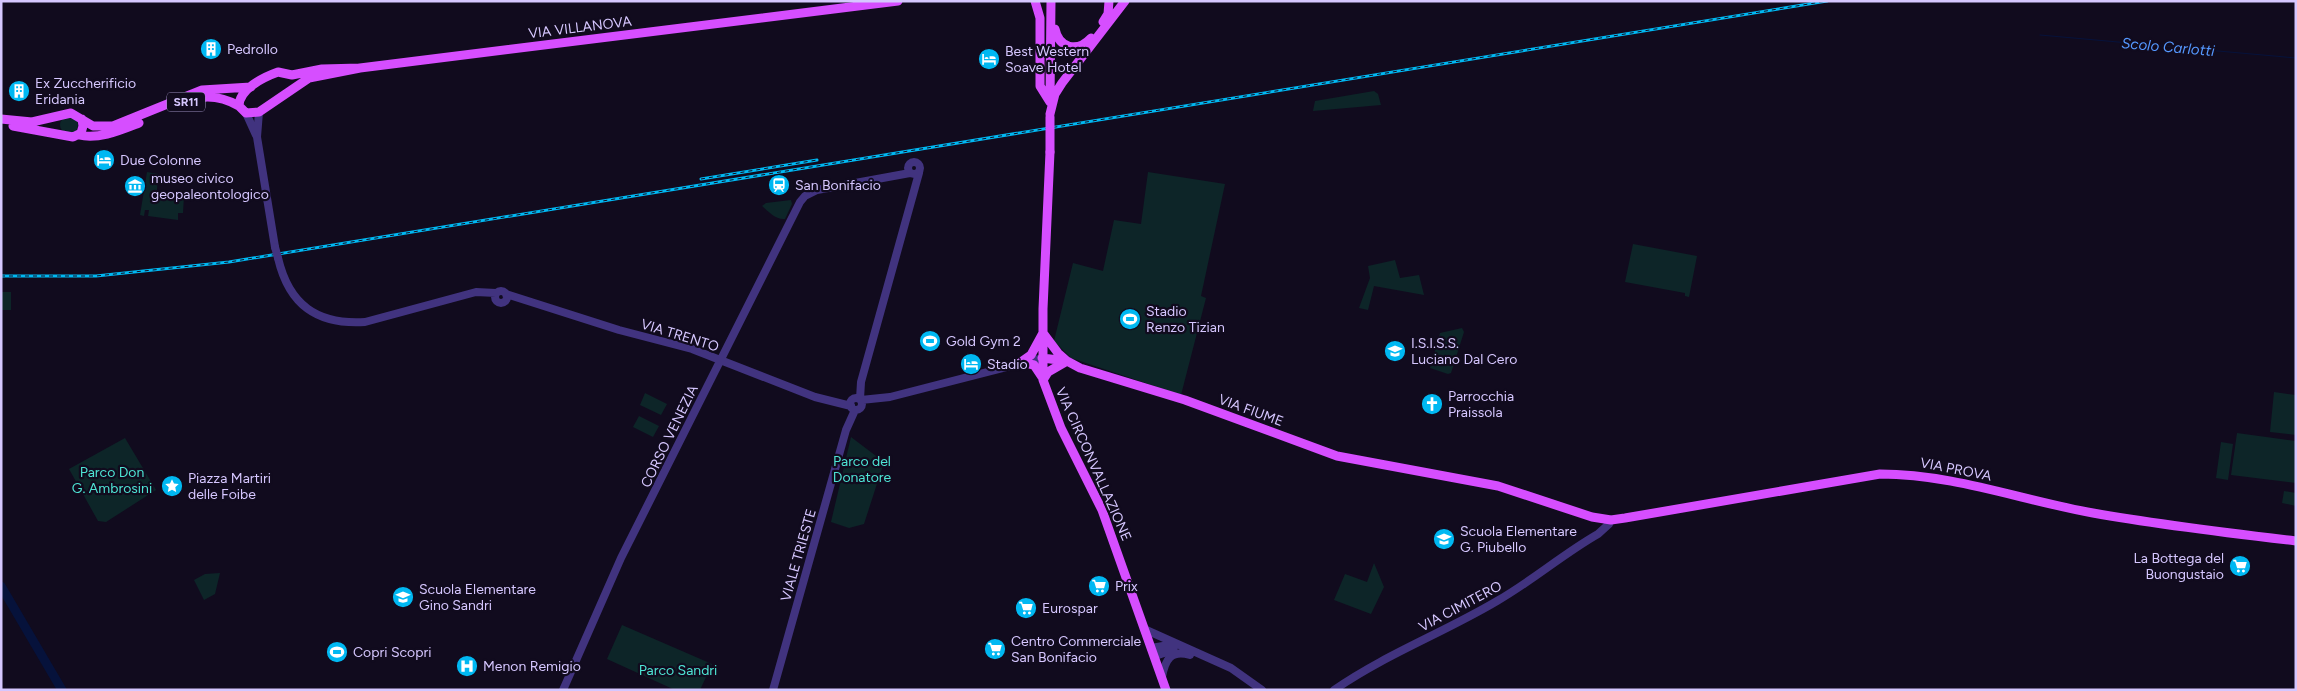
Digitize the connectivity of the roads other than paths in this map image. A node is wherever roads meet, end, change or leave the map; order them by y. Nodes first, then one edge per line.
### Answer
1 (898, 1) edge
2 (1035, 1) edge
3 (1109, 1) edge
4 (1125, 1) edge
5 (1051, 7) edge
6 (360, 68) junction
7 (1052, 68) junction
8 (288, 74) junction
9 (1068, 74) junction
10 (251, 87) junction
11 (291, 90) junction
12 (1050, 102) junction
13 (242, 109) junction
14 (259, 112) junction
15 (60, 116) junction
16 (1050, 116) junction
17 (1, 119) edge
18 (82, 120) junction
19 (1, 123) edge
20 (59, 134) junction
21 (79, 135) junction
22 (256, 137) junction
23 (805, 196) joint
24 (1043, 332) junction
25 (1042, 358) junction
26 (720, 361) junction
27 (1067, 361) junction
28 (1022, 362) junction
29 (1043, 380) junction
30 (879, 398) junction
31 (830, 402) junction
32 (856, 403) junction
33 (848, 416) junction
34 (847, 428) junction
35 (1606, 519) junction
36 (2296, 541) edge
37 (1144, 629) junction
38 (1175, 644) junction
39 (1153, 652) junction
40 (1206, 657) junction
41 (1162, 677) junction
42 (563, 690) edge
43 (773, 690) edge
44 (1166, 690) edge
45 (1262, 690) edge
46 (1334, 690) edge

1 - 6 main road, VIA VILLANOVA
2 - 12 main road
3 - 5 main road
4 - 9 main road
5 - 7 main road, VIA CIRCONVALLAZIONE
6 - 8 main road, VIA VILLANOVA
6 - 11 main road, VIA VILLANOVA
7 - 9 main road
7 - 12 main road, VIA CIRCONVALLAZIONE
8 - 10 main road, VIA VILLANOVA
8 - 11 main road
9 - 16 main road
10 - 13 main road
10 - 18 main road, SR11
11 - 14 main road, VIA VILLANOVA
12 - 16 main road, VIA CIRCONVALLAZIONE
13 - 14 main road
13 - 21 main road, SR11
13 - 22 street
14 - 22 street
15 - 17 main road, SR11
15 - 18 main road, SR11
15 - 20 main road
16 - 24 main road, VIA CIRCONVALLAZIONE, bridge
18 - 21 main road
19 - 20 main road, SR11
20 - 21 main road, SR11
22 - 26 street, VIA TRENTO, bridge
23 - 26 street, CORSO VENEZIA
23 - 32 street, VIALE TRIESTE
24 - 25 main road, VIA CIRCONVALLAZIONE
24 - 27 main road
24 - 28 main road
25 - 27 main road, VIA FIUME
25 - 28 street, VIA FIUME
25 - 29 main road, VIA CIRCONVALLAZIONE
26 - 31 street, VIA TRENTO
26 - 42 street, CORSO VENEZIA
27 - 29 main road
27 - 35 main road, VIA FIUME
28 - 29 main road
28 - 30 street, VIA FIUME
29 - 37 main road, VIA CIRCONVALLAZIONE
30 - 32 street, VIA FIUME
30 - 32 street
31 - 32 street, VIA TRENTO
31 - 33 street
32 - 33 street, VIALE TRIESTE
32 - 34 street, VIALE TRIESTE
33 - 34 street, VIALE TRIESTE
34 - 43 street, VIALE TRIESTE
35 - 36 main road, VIA PROVA
35 - 46 street, VIA CIMITERO
37 - 38 street
37 - 39 main road, VIA CIRCONVALLAZIONE
38 - 39 street
38 - 40 street
39 - 41 main road, VIA CIRCONVALLAZIONE
40 - 41 street
40 - 45 street
41 - 44 main road, VIA CIRCONVALLAZIONE

